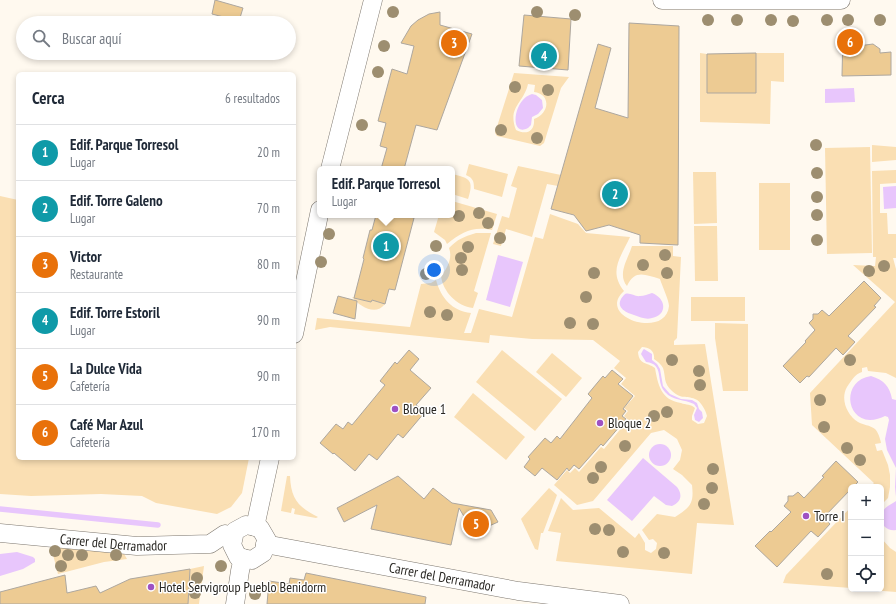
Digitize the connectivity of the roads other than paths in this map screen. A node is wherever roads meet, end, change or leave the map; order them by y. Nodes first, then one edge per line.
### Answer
1 (373, 0) edge
2 (662, 0) edge
3 (841, 0) edge
4 (331, 166) edge
5 (318, 218) edge
6 (296, 324) edge
7 (270, 460) edge
8 (255, 527) junction
9 (0, 533) edge
10 (225, 534) dead end
11 (265, 544) junction
12 (243, 558) junction
13 (235, 604) edge
14 (620, 604) edge

1 - 4 street
2 - 3 street
5 - 6 street
7 - 8 street
8 - 11 street
8 - 12 street
9 - 10 street, Carrer del Derramador
11 - 12 street
11 - 14 street, Carrer del Derramador
12 - 13 street

